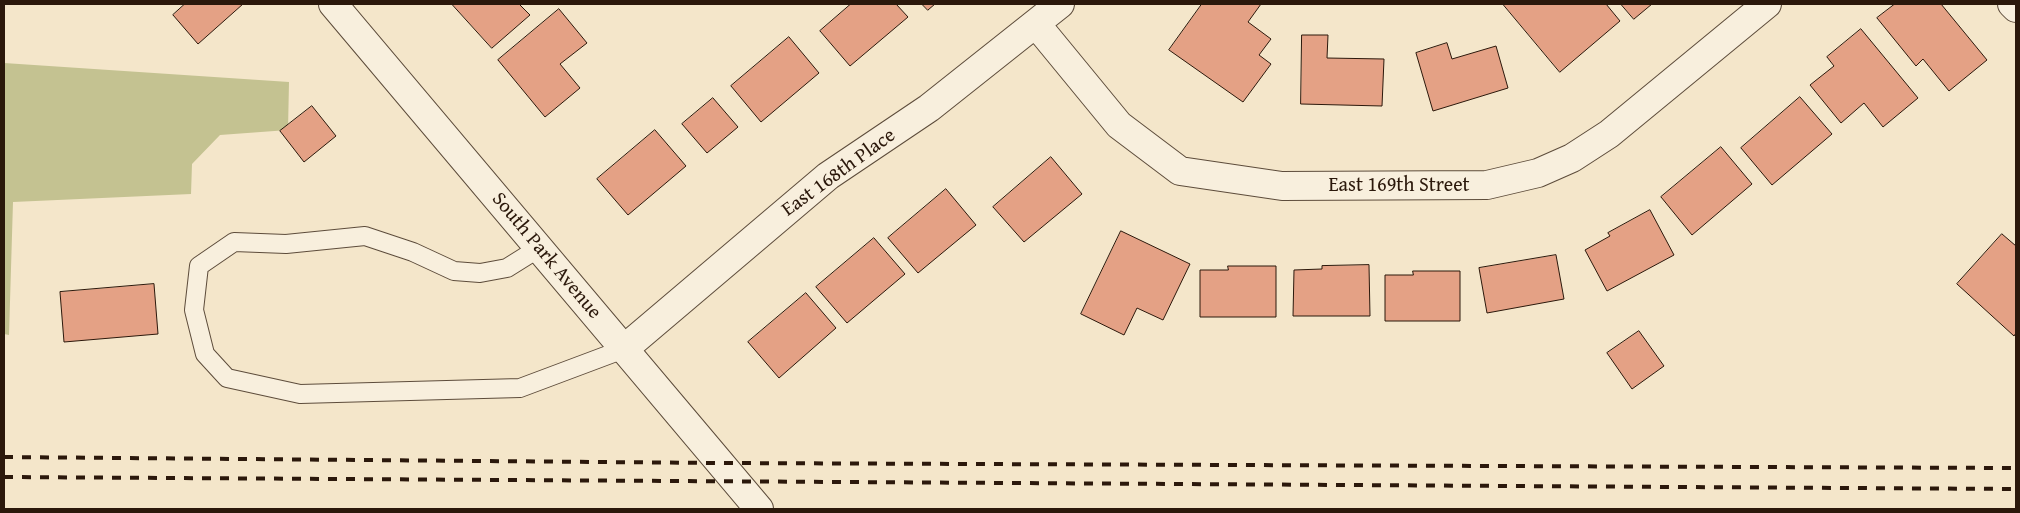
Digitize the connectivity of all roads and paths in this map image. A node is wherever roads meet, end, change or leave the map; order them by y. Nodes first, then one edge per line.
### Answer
1 (333, 4) edge
2 (1060, 4) edge
3 (1767, 4) edge
4 (2012, 4) edge
5 (2016, 8) edge
6 (1036, 24) junction
7 (539, 248) junction
8 (624, 349) junction
9 (759, 509) edge

1 - 7 street, South Park Avenue
2 - 6 street, East 168th Place
3 - 6 street, East 169th Street
4 - 5 street
6 - 8 street, East 168th Place
7 - 8 street, South Park Avenue
7 - 8 lane
8 - 9 street, South Park Avenue

